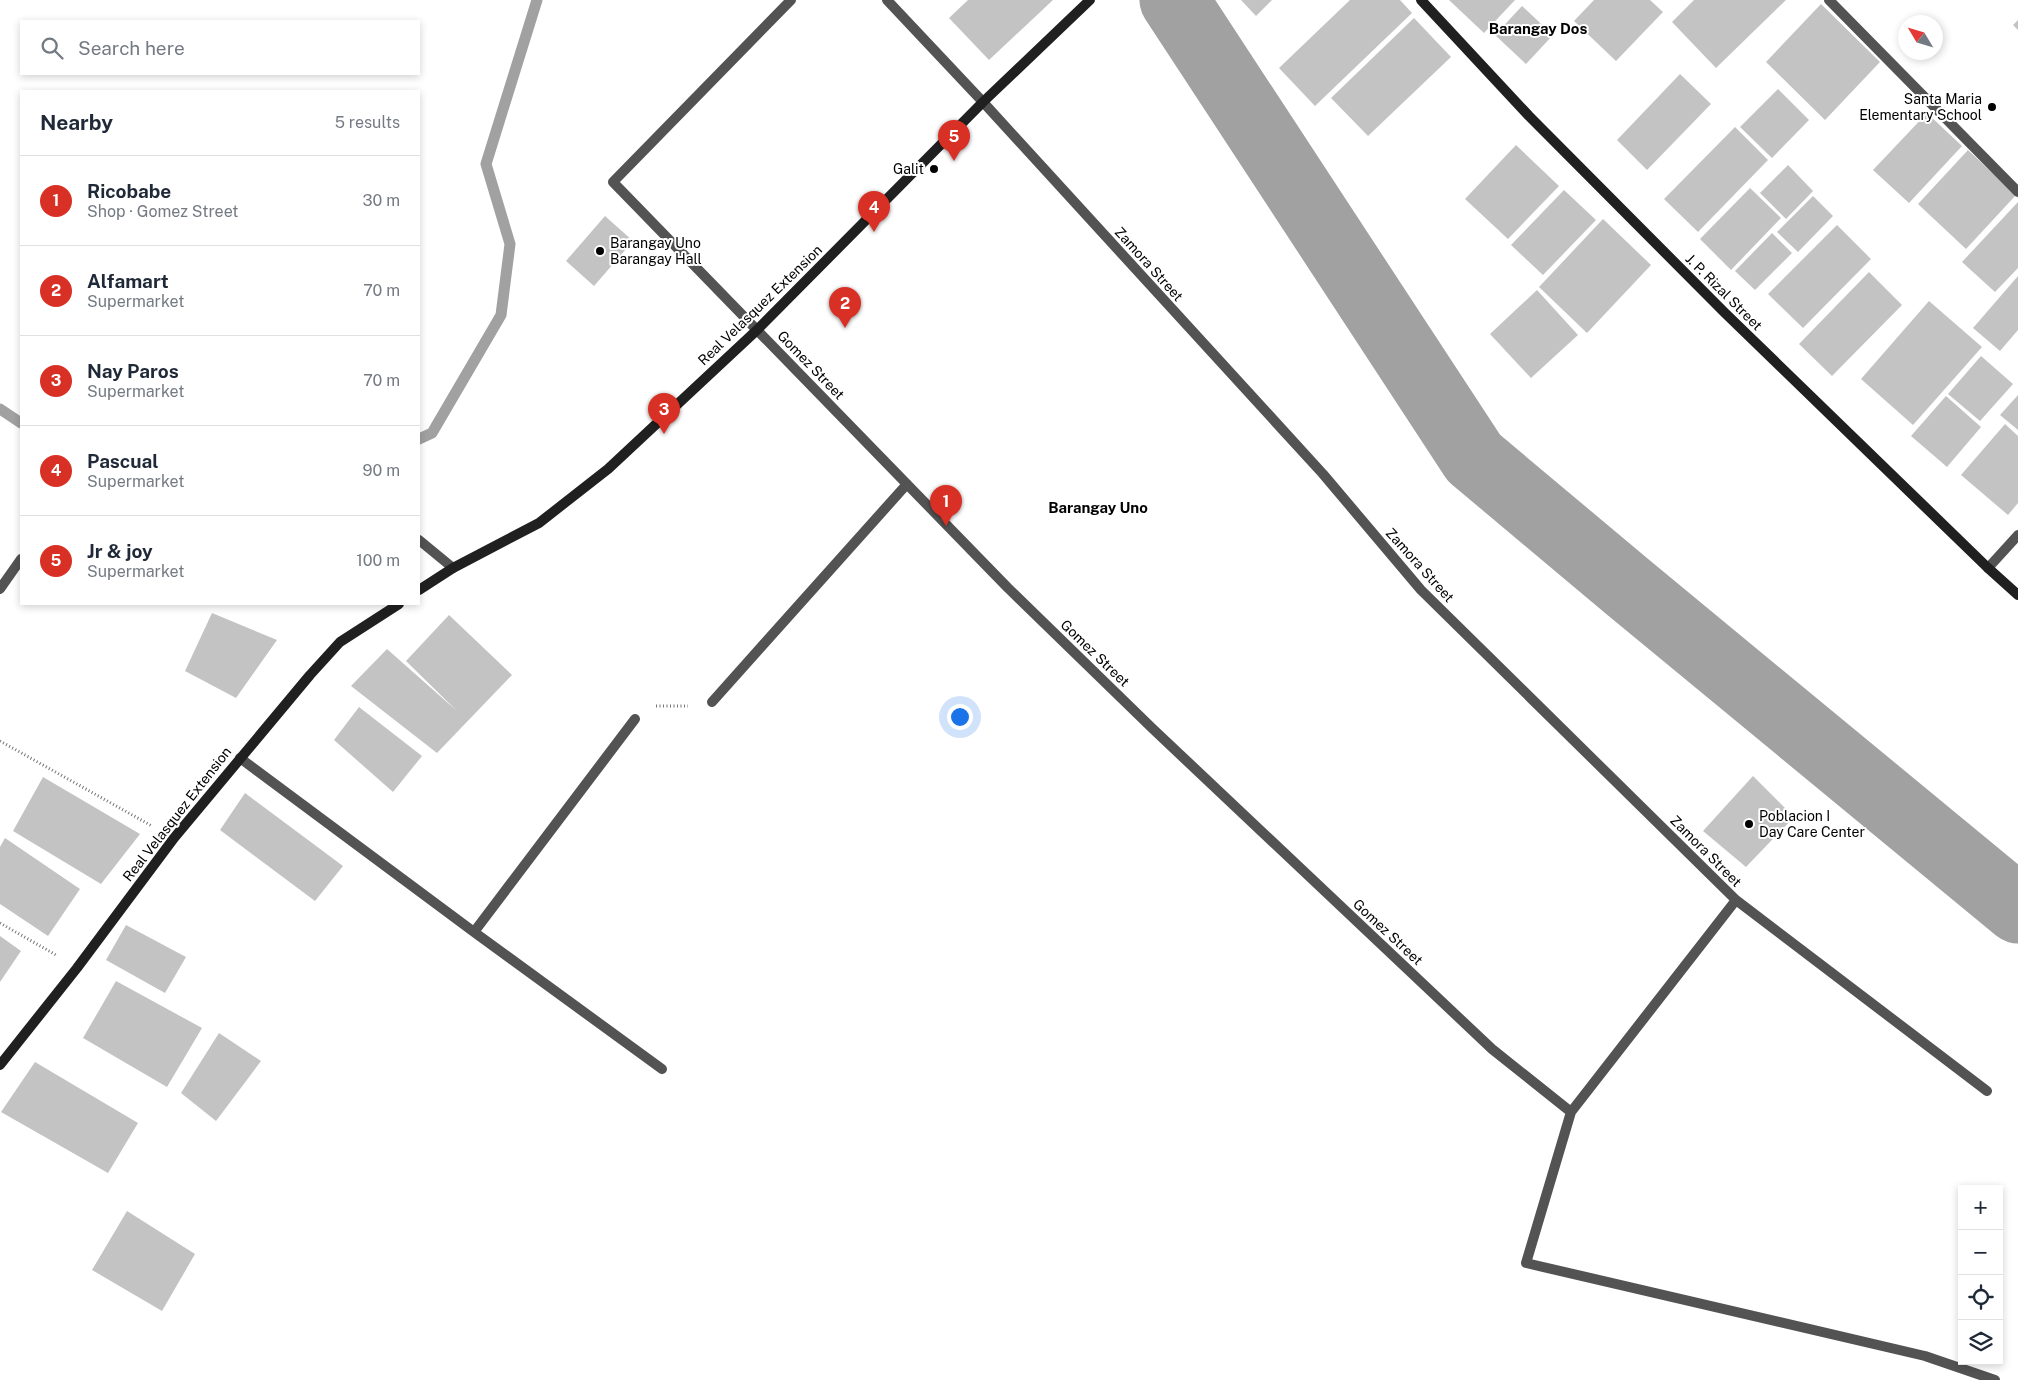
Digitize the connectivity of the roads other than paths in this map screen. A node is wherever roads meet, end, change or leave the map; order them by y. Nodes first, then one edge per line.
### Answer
1 (791, 0) edge
2 (887, 0) edge
3 (1090, 0) edge
4 (1420, 0) edge
5 (1829, 0) edge
6 (983, 102) junction
7 (2018, 192) edge
8 (757, 330) junction
9 (907, 484) junction
10 (2018, 535) edge
11 (420, 541) edge
12 (20, 560) edge
13 (453, 568) junction
14 (1988, 568) junction
15 (0, 589) edge
16 (420, 589) edge
17 (2018, 595) edge
18 (397, 605) edge
19 (712, 702) road end
20 (635, 719) road end
21 (240, 758) junction
22 (1736, 900) junction
23 (474, 932) junction
24 (0, 1065) edge
25 (662, 1069) dead end
26 (1987, 1091) dead end
27 (1571, 1112) junction
28 (1995, 1380) edge

1 - 8 street, Gomez Street
2 - 6 street, Zamora Street
3 - 6 street, Real Velasquez Extension
4 - 14 street, J. P. Rizal Street
5 - 7 street
6 - 8 street, Real Velasquez Extension
6 - 22 street, Zamora Street
8 - 9 street, Gomez Street
8 - 13 street, Real Velasquez Extension
9 - 19 street
9 - 27 street, Gomez Street
10 - 14 street
11 - 13 street
12 - 15 street
13 - 16 street, Real Velasquez Extension
14 - 17 street, J. P. Rizal Street
18 - 21 street, Real Velasquez Extension
20 - 23 street
21 - 23 street
21 - 24 street, Real Velasquez Extension
22 - 26 street, Zamora Street
22 - 27 street
23 - 25 street
27 - 28 street

